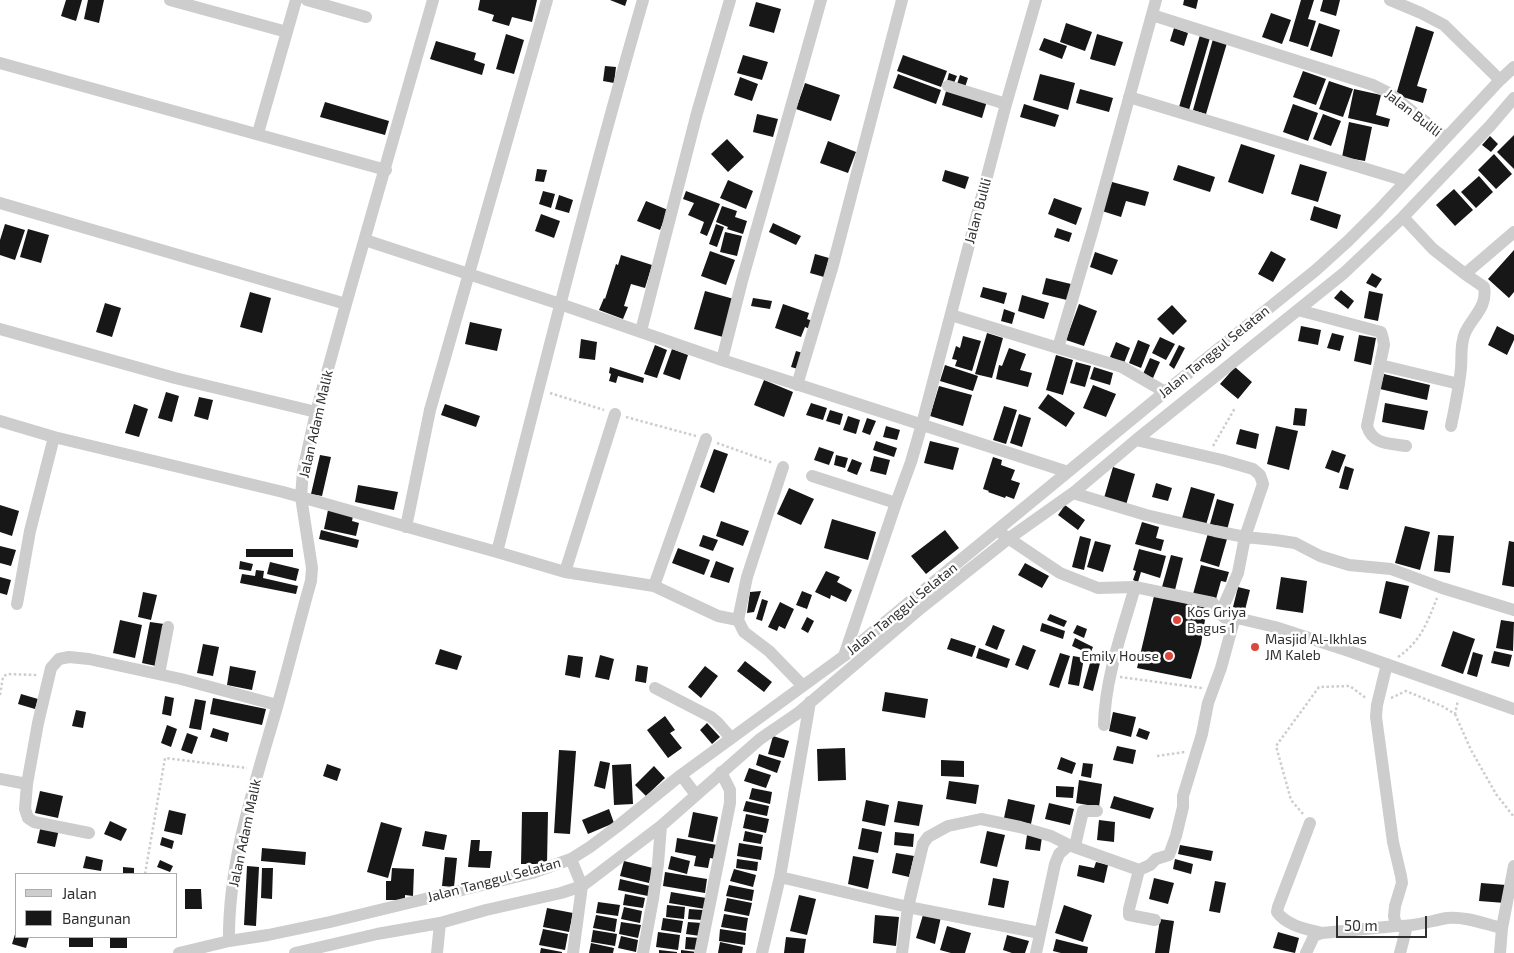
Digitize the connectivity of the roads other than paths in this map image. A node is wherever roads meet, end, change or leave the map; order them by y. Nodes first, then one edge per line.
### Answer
1 (170, 0) edge
2 (296, 0) edge
3 (307, 0) edge
4 (433, 0) edge
5 (547, 0) edge
6 (643, 0) edge
7 (730, 0) edge
8 (821, 0) edge
9 (902, 0) edge
10 (1036, 0) edge
11 (1156, 0) edge
12 (1390, 0) edge
13 (1152, 15) junction
14 (366, 17) dead end
15 (287, 32) junction
16 (0, 63) edge
17 (1514, 68) edge
18 (1500, 80) junction
19 (948, 86) dead end
20 (1128, 97) junction
21 (1514, 98) edge
22 (1006, 104) junction
23 (258, 133) junction
24 (1446, 138) junction
25 (386, 170) junction
26 (1406, 182) junction
27 (0, 203) edge
28 (1403, 217) junction
29 (1514, 232) edge
30 (366, 240) junction
31 (468, 274) junction
32 (1465, 274) junction
33 (346, 304) junction
34 (560, 304) junction
35 (1298, 310) junction
36 (951, 315) junction
37 (0, 329) edge
38 (641, 332) junction
39 (1058, 348) junction
40 (722, 360) junction
41 (1380, 365) junction
42 (1459, 384) junction
43 (797, 385) junction
44 (1164, 392) junction
45 (316, 412) junction
46 (615, 414) road end
47 (0, 421) edge
48 (922, 424) junction
49 (1451, 426) dead end
50 (54, 437) junction
51 (706, 439) road end
52 (1136, 440) junction
53 (1406, 446) dead end
54 (783, 467) road end
55 (1068, 472) junction
56 (812, 476) dead end
57 (1074, 493) junction
58 (300, 497) junction
59 (896, 504) junction
60 (406, 527) junction
61 (996, 530) junction
62 (1246, 538) junction
63 (1008, 539) junction
64 (498, 552) junction
65 (565, 572) junction
66 (654, 586) junction
67 (1135, 587) junction
68 (17, 604) dead end
69 (1514, 610) edge
70 (1220, 614) junction
71 (738, 620) junction
72 (168, 627) dead end
73 (844, 656) junction
74 (1387, 664) junction
75 (159, 674) junction
76 (804, 686) junction
77 (655, 688) dead end
78 (810, 702) junction
79 (278, 705) junction
80 (1514, 709) edge
81 (1104, 725) dead end
82 (731, 738) junction
83 (721, 772) junction
84 (680, 775) junction
85 (0, 779) edge
86 (27, 784) junction
87 (696, 795) junction
88 (1097, 811) dead end
89 (1310, 823) road end
90 (661, 826) junction
91 (89, 833) dead end
92 (1072, 846) junction
93 (571, 859) junction
94 (1514, 866) edge
95 (1139, 870) junction
96 (780, 877) junction
97 (582, 886) junction
98 (908, 907) junction
99 (1155, 920) dead end
100 (440, 922) junction
101 (1401, 926) junction
102 (1502, 928) junction
103 (1040, 933) junction
104 (1322, 933) junction
105 (229, 941) junction
106 (319, 950) edge
107 (179, 953) edge
108 (295, 953) edge
109 (437, 953) edge
110 (573, 953) edge
111 (643, 953) edge
112 (700, 953) edge
113 (762, 953) edge
114 (902, 953) edge
115 (1036, 953) edge
116 (1306, 953) edge
117 (1400, 953) edge
118 (1500, 953) edge

1 - 15 street
2 - 15 street
3 - 14 street
4 - 25 street, Jalan Adam Malik
5 - 31 street
6 - 34 street
7 - 38 street
8 - 40 street
9 - 43 street
10 - 22 street, Jalan Bulili
11 - 13 street
12 - 18 street
13 - 20 street
13 - 24 street, Jalan Bulili
15 - 23 street
16 - 23 street
17 - 18 street, Jalan Tanggul Selatan
18 - 24 street, Jalan Tanggul Selatan
19 - 22 street
20 - 26 street
20 - 39 street
21 - 28 street, Jalan Tanggul Selatan
22 - 36 street, Jalan Bulili
23 - 25 street
24 - 26 street, Jalan Tanggul Selatan
25 - 30 street, Jalan Adam Malik
26 - 44 street, Jalan Tanggul Selatan
27 - 33 street
28 - 32 street
28 - 35 street, Jalan Tanggul Selatan
29 - 32 street
30 - 31 street
30 - 33 street, Jalan Adam Malik
31 - 34 street
31 - 60 street
32 - 42 street
33 - 45 street, Jalan Adam Malik
34 - 38 street
34 - 64 street
35 - 41 street
35 - 52 street, Jalan Tanggul Selatan
36 - 39 street
36 - 48 street, Jalan Bulili
37 - 45 street
38 - 40 street
39 - 44 street
40 - 43 street
41 - 42 street
41 - 53 street
42 - 49 street
43 - 48 street
44 - 55 street, Jalan Tanggul Selatan
45 - 58 street, Jalan Adam Malik
46 - 65 street
47 - 50 street
48 - 55 street
48 - 59 street, Jalan Bulili
50 - 58 street
50 - 68 street
51 - 66 street
52 - 57 street, Jalan Tanggul Selatan
52 - 62 street
54 - 71 street
55 - 61 street, Jalan Tanggul Selatan
56 - 59 street
57 - 62 street
57 - 63 street, Jalan Tanggul Selatan
58 - 60 street
58 - 79 street, Jalan Adam Malik
59 - 73 street, Jalan Bulili
60 - 64 street
61 - 63 street
61 - 73 street, Jalan Tanggul Selatan
62 - 69 street
62 - 70 street
63 - 67 street
63 - 78 street, Jalan Tanggul Selatan
64 - 65 street
65 - 66 street
66 - 71 street
67 - 70 street
67 - 81 street
70 - 74 street
70 - 95 street
71 - 76 street
72 - 75 street
73 - 76 street, Jalan Tanggul Selatan
74 - 80 street
74 - 101 street
75 - 79 street
75 - 86 street
76 - 82 street, Jalan Tanggul Selatan
77 - 82 street
78 - 83 street, Jalan Tanggul Selatan
78 - 96 street
79 - 105 street, Jalan Adam Malik
82 - 84 street, Jalan Tanggul Selatan
83 - 87 street, Jalan Tanggul Selatan
83 - 112 street
84 - 87 street
84 - 93 street, Jalan Tanggul Selatan
85 - 86 street
86 - 91 street
87 - 90 street, Jalan Tanggul Selatan
88 - 92 street
89 - 104 street
90 - 97 street, Jalan Tanggul Selatan
90 - 111 street
92 - 95 street
92 - 98 street
92 - 103 street
93 - 97 street
93 - 105 street, Jalan Tanggul Selatan
94 - 102 street
95 - 99 street
96 - 98 street
96 - 113 street
97 - 100 street, Jalan Tanggul Selatan
97 - 110 street
98 - 103 street
98 - 114 street
100 - 106 street, Jalan Tanggul Selatan
100 - 109 street
101 - 102 street
101 - 104 street
101 - 117 street
102 - 118 street
103 - 115 street
104 - 116 street
105 - 107 street, Jalan Tanggul Selatan
106 - 108 street, Jalan Tanggul Selatan

